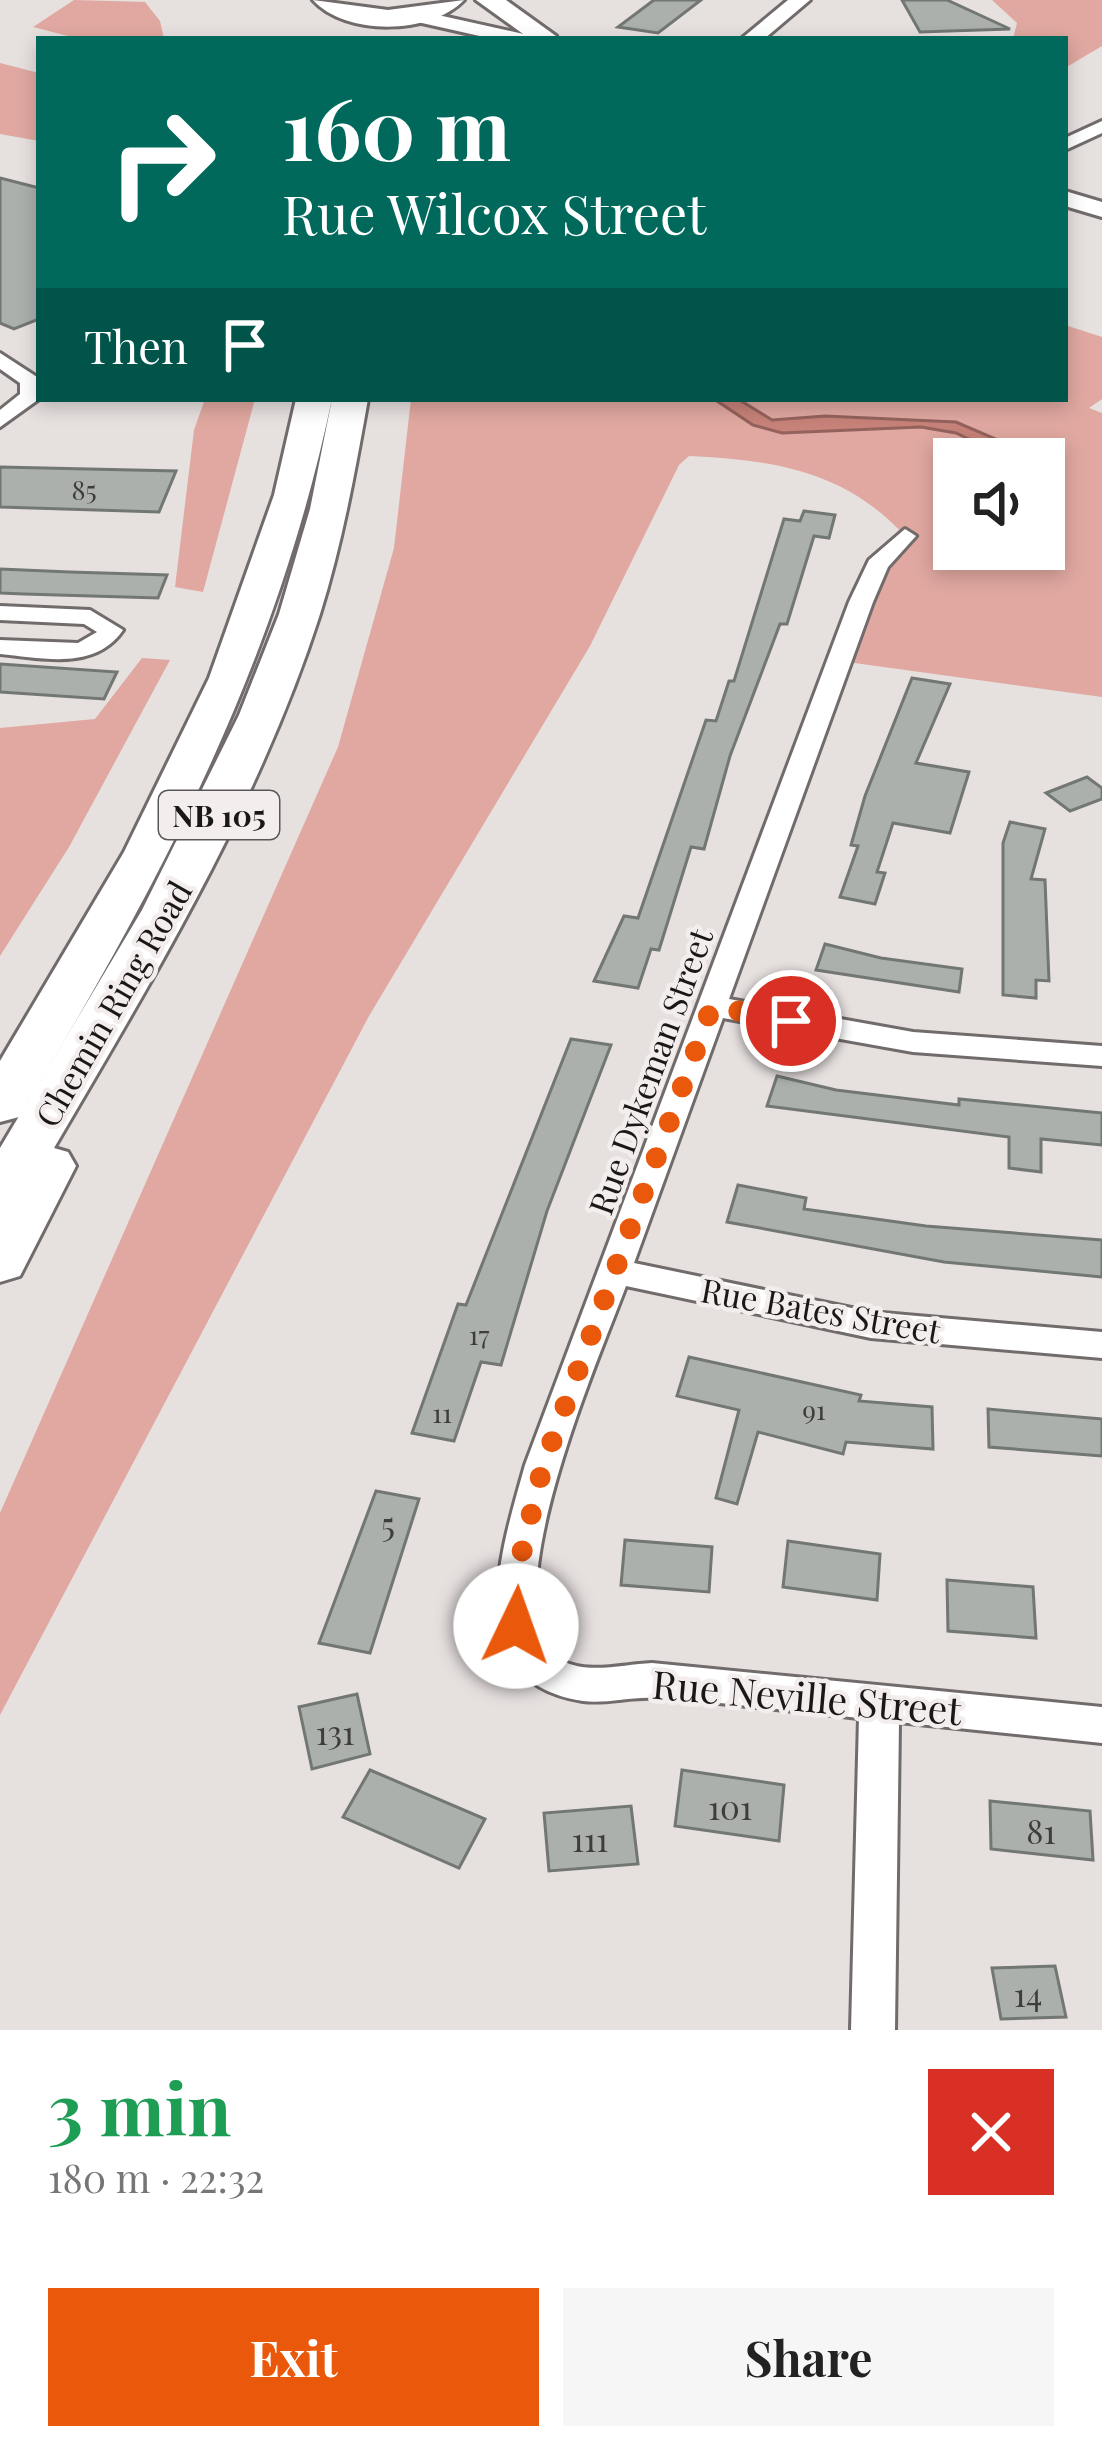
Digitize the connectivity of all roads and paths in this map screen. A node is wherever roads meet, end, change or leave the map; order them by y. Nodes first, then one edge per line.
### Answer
1 (325, 0) edge
2 (453, 0) edge
3 (490, 0) edge
4 (800, 0) edge
5 (409, 15) junction
6 (331, 36) edge
7 (367, 36) edge
8 (528, 36) edge
9 (533, 36) edge
10 (536, 36) edge
11 (755, 36) edge
12 (1102, 126) edge
13 (1068, 143) edge
14 (1068, 199) edge
15 (1102, 210) edge
16 (0, 359) edge
17 (313, 402) edge
18 (350, 402) edge
19 (0, 421) edge
20 (905, 536) dead end
21 (0, 613) edge
22 (0, 647) edge
23 (159, 833) junction
24 (185, 878) junction
25 (712, 1006) junction
26 (1102, 1056) edge
27 (0, 1065) edge
28 (0, 1104) edge
29 (0, 1194) edge
30 (0, 1261) edge
31 (614, 1271) junction
32 (1102, 1345) edge
33 (525, 1647) joint
34 (879, 1702) junction
35 (1102, 1725) edge
36 (873, 2030) edge

1 - 5 highway
1 - 6 highway
2 - 5 highway
2 - 9 street
3 - 10 highway
4 - 11 street
5 - 7 highway
5 - 8 street
12 - 13 street
14 - 15 street
16 - 19 street
17 - 23 highway, Chemin Ring Road / NB 105
18 - 24 highway, Chemin Ring Road / NB 105
20 - 25 street, Rue Dykeman Street
21 - 22 street
23 - 27 highway
23 - 28 highway, Chemin Ring Road / NB 105
24 - 29 highway, Chemin Ring Road / NB 105
24 - 30 highway
25 - 26 street
25 - 31 street, Rue Dykeman Street
31 - 32 street, Rue Bates Street
31 - 33 street, Rue Dykeman Street
33 - 34 street, Rue Neville Street
34 - 35 street, Rue Neville Street
34 - 36 street

